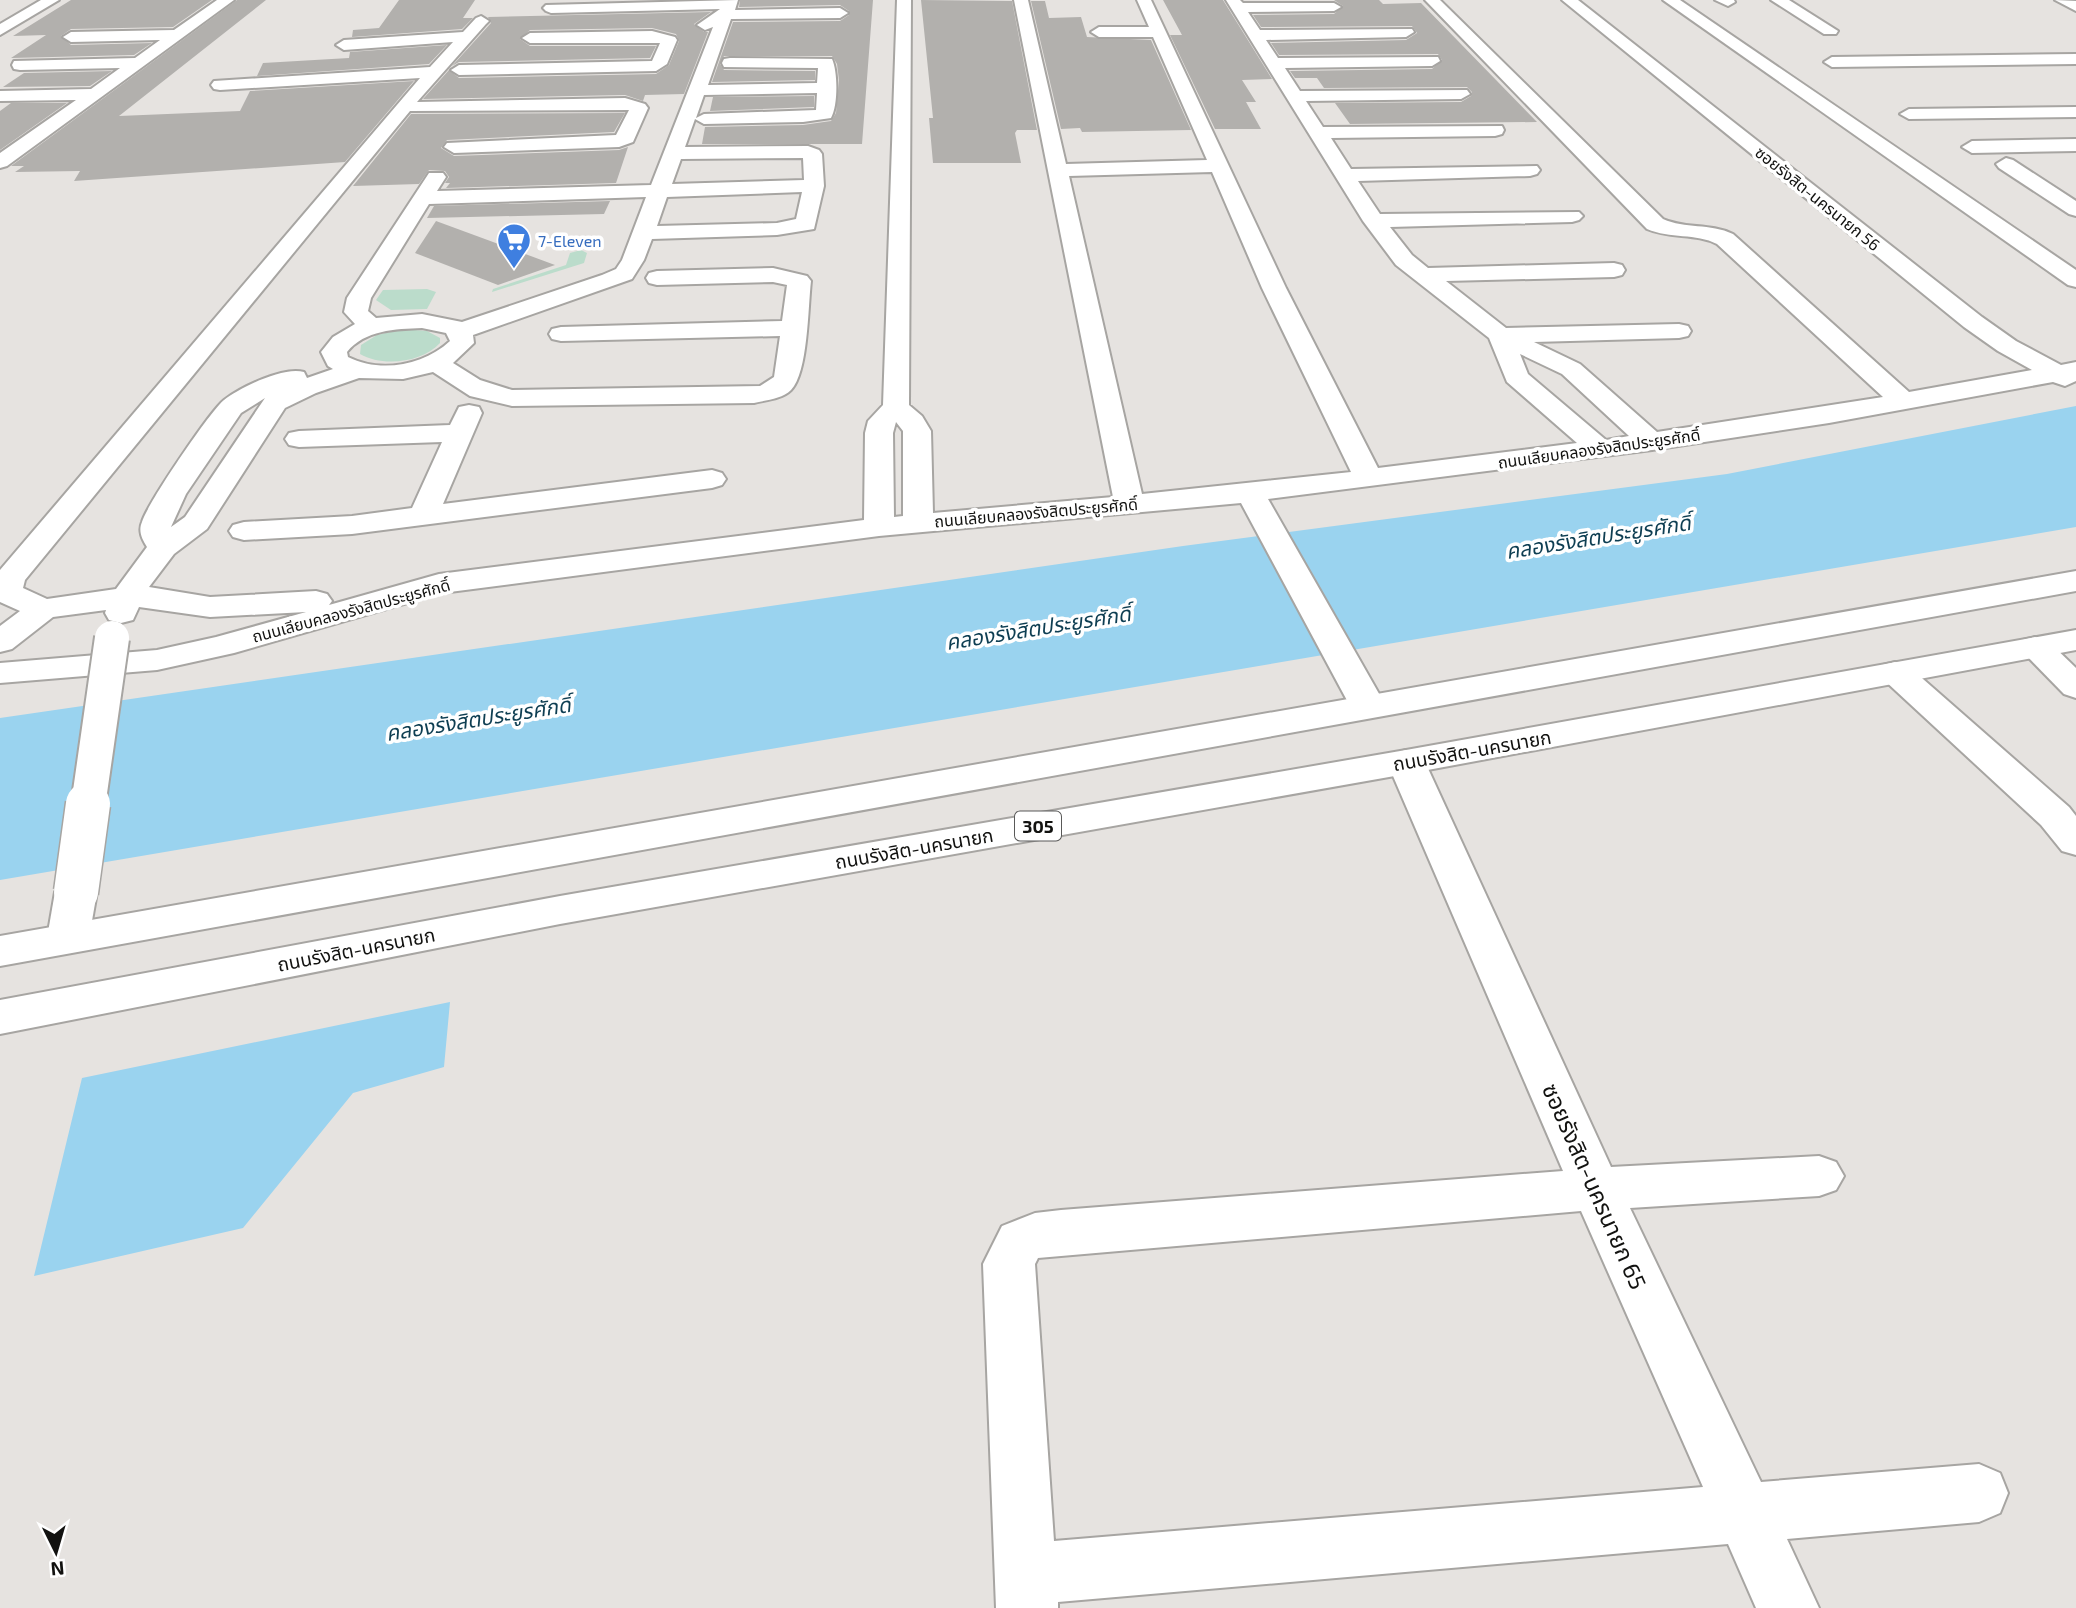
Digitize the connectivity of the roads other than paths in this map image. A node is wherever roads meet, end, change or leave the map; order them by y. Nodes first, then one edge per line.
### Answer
1 (904, 0) edge
2 (1021, 0) edge
3 (1144, 0) edge
4 (1432, 0) edge
5 (1569, 0) edge
6 (1670, 0) edge
7 (1778, 0) edge
8 (2062, 0) edge
9 (51, 1) edge
10 (12, 2) dead end
11 (554, 4) edge
12 (1235, 4) edge
13 (219, 5) edge
14 (721, 5) edge
15 (842, 7) edge
16 (1345, 7) dead end
17 (2076, 7) edge
18 (187, 10) dead end
19 (3, 27) edge
20 (1830, 31) dead end
21 (1099, 32) dead end
22 (1159, 32) junction
23 (1406, 32) dead end
24 (837, 34) dead end
25 (176, 35) junction
26 (1255, 35) junction
27 (71, 37) dead end
28 (530, 38) junction
29 (344, 45) dead end
30 (2076, 59) edge
31 (1432, 61) dead end
32 (730, 62) dead end
33 (1832, 62) dead end
34 (137, 63) junction
35 (1274, 63) junction
36 (20, 65) dead end
37 (509, 69) junction
38 (447, 71) junction
39 (220, 85) dead end
40 (826, 88) junction
41 (697, 90) junction
42 (93, 94) junction
43 (1461, 94) dead end
44 (0, 96) edge
45 (1295, 96) junction
46 (483, 106) junction
47 (416, 107) dead end
48 (669, 109) dead end
49 (2076, 112) edge
50 (1909, 114) dead end
51 (704, 119) dead end
52 (45, 129) junction
53 (11, 130) dead end
54 (1495, 130) dead end
55 (1318, 134) junction
56 (2076, 145) edge
57 (454, 147) junction
58 (1972, 147) dead end
59 (673, 153) junction
60 (0, 162) edge
61 (2006, 164) dead end
62 (1219, 166) junction
63 (644, 168) dead end
64 (1057, 170) junction
65 (1530, 170) dead end
66 (1346, 175) junction
67 (814, 186) junction
68 (660, 191) junction
69 (634, 192) junction
70 (424, 198) junction
71 (2076, 209) edge
72 (625, 214) dead end
73 (1572, 216) dead end
74 (1374, 221) junction
75 (642, 233) junction
76 (607, 258) dead end
77 (1614, 270) dead end
78 (1422, 275) junction
79 (657, 278) dead end
80 (2076, 280) edge
81 (371, 327) junction
82 (452, 327) junction
83 (792, 328) junction
84 (1679, 331) dead end
85 (561, 334) dead end
86 (1500, 335) junction
87 (436, 362) junction
88 (346, 365) junction
89 (2070, 377) edge
90 (487, 395) junction
91 (1903, 401) junction
92 (896, 407) junction
93 (458, 433) junction
94 (299, 439) dead end
95 (1652, 442) junction
96 (1600, 449) junction
97 (1368, 478) junction
98 (712, 479) dead end
99 (1254, 502) junction
100 (1129, 504) junction
101 (423, 516) junction
102 (918, 523) junction
103 (879, 527) junction
104 (244, 531) dead end
105 (2076, 581) edge
106 (439, 584) junction
107 (126, 597) junction
108 (43, 609) junction
109 (2076, 640) edge
110 (0, 642) edge
111 (2035, 647) junction
112 (1895, 672) junction
113 (0, 673) edge
114 (2076, 687) edge
115 (1368, 706) junction
116 (1406, 762) junction
117 (2076, 842) edge
118 (68, 938) junction
119 (0, 951) edge
120 (0, 1017) edge
121 (1819, 1176) dead end
122 (1596, 1189) junction
123 (1979, 1493) dead end
124 (1746, 1513) junction
125 (1026, 1591) edge
126 (1788, 1608) edge

1 - 92 street
2 - 64 street
3 - 22 street
4 - 91 street
5 - 89 street, ซอยรังสิต-นครนายก 56
6 - 80 street
7 - 20 street
8 - 17 street
9 - 10 street
9 - 19 street
11 - 14 street
11 - 28 street
12 - 16 street
12 - 26 street
13 - 18 street
13 - 25 street
14 - 15 street
14 - 41 street
14 - 48 street
15 - 24 street
21 - 22 street
22 - 62 street
23 - 26 street
25 - 27 street
25 - 34 street
26 - 35 street
28 - 37 street
28 - 37 street
29 - 38 street
30 - 33 street
31 - 35 street
32 - 40 street
34 - 36 street
34 - 42 street
35 - 45 street
37 - 38 street
38 - 39 street
38 - 108 street
40 - 41 street
40 - 51 street
41 - 59 street
42 - 44 street
42 - 52 street
43 - 45 street
45 - 55 street
46 - 47 street
46 - 57 street
46 - 57 street
49 - 50 street
52 - 53 street
52 - 60 street
54 - 55 street
55 - 66 street
56 - 58 street
57 - 70 street
59 - 67 street
59 - 68 street
61 - 71 street
62 - 64 street
62 - 97 street
63 - 69 street
64 - 100 street
65 - 66 street
66 - 74 street
67 - 68 street
67 - 75 street
68 - 69 street
68 - 75 street
69 - 70 street
69 - 72 street
70 - 81 street
73 - 74 street
74 - 78 street
75 - 82 street
76 - 82 street
77 - 78 street
78 - 86 street
79 - 83 street
81 - 82 street
81 - 88 street
82 - 87 street
83 - 85 street
83 - 90 street
84 - 86 street
86 - 95 street
86 - 96 street
87 - 88 street
87 - 90 street
88 - 107 street
89 - 91 street, ถนนเลียบคลองรังสิตประยูรศักดิ์
90 - 93 street
91 - 95 street, ถนนเลียบคลองรังสิตประยูรศักดิ์
92 - 102 street
92 - 103 street
93 - 94 street
93 - 101 street
95 - 96 street, ถนนเลียบคลองรังสิตประยูรศักดิ์
96 - 97 street, ถนนเลียบคลองรังสิตประยูรศักดิ์
97 - 99 street, ถนนเลียบคลองรังสิตประยูรศักดิ์
98 - 101 street
99 - 100 street, ถนนเลียบคลองรังสิตประยูรศักดิ์
99 - 115 street
100 - 102 street, ถนนเลียบคลองรังสิตประยูรศักดิ์
101 - 104 street
102 - 103 street, ถนนเลียบคลองรังสิตประยูรศักดิ์
103 - 106 street, ถนนเลียบคลองรังสิตประยูรศักดิ์
105 - 115 street
106 - 107 street
106 - 113 street, ถนนเลียบคลองรังสิตประยูรศักดิ์
107 - 108 street
107 - 118 street, bridge
108 - 110 street
109 - 111 street, ถนนรังสิต-นครนายก / 305
111 - 112 street, ถนนรังสิต-นครนายก / 305
111 - 114 street
112 - 116 street, ถนนรังสิต-นครนายก / 305
112 - 117 street
115 - 118 street
116 - 120 street, ถนนรังสิต-นครนายก / 305
116 - 122 street, ซอยรังสิต-นครนายก 65
118 - 119 street
121 - 122 street
122 - 124 street, ซอยรังสิต-นครนายก 65
122 - 125 street
123 - 124 street
124 - 125 street
124 - 126 street, ซอยรังสิต-นครนายก 65

